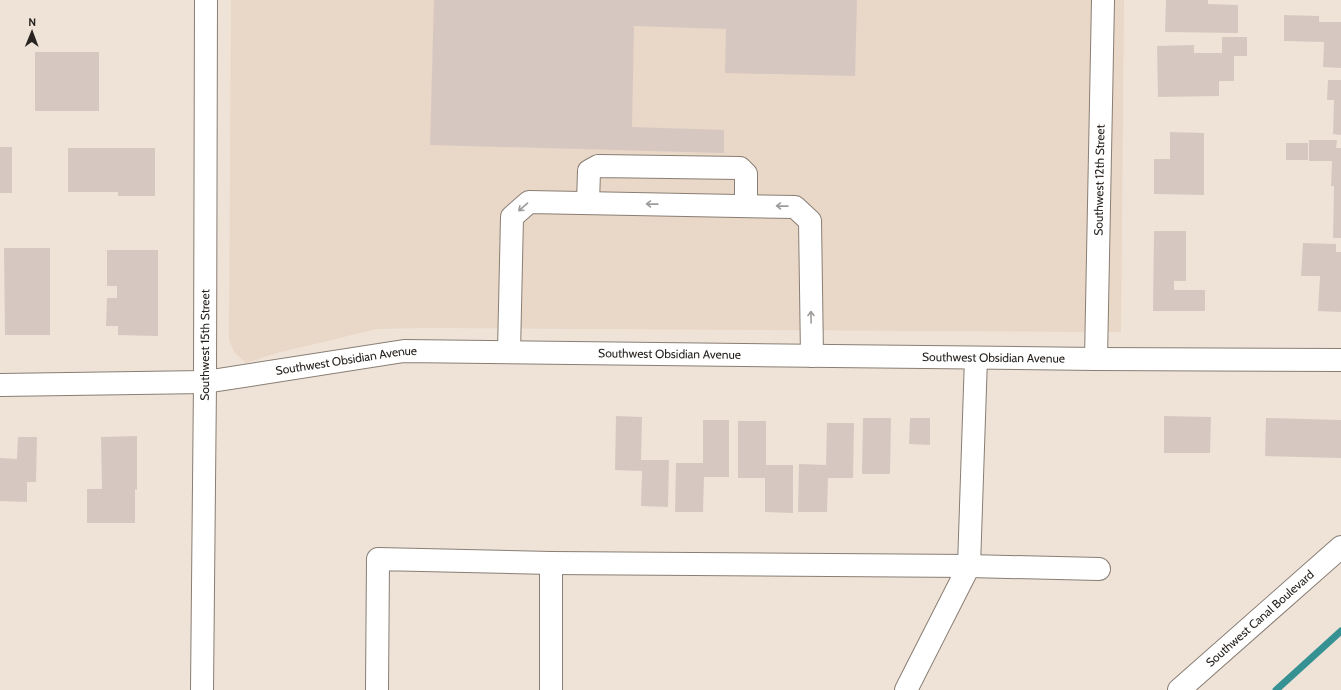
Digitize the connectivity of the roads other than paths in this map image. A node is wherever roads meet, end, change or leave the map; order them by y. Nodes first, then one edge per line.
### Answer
1 (206, 0) edge
2 (1102, 0) edge
3 (588, 203) junction
4 (746, 206) junction
5 (509, 352) junction
6 (812, 356) junction
7 (976, 358) junction
8 (1096, 359) junction
9 (1341, 360) edge
10 (205, 382) junction
11 (0, 385) edge
12 (1341, 547) edge
13 (551, 562) junction
14 (969, 566) junction
15 (1099, 570) dead end
16 (202, 690) edge
17 (377, 690) edge
18 (551, 690) edge
19 (906, 690) edge
20 (1178, 690) edge

1 - 10 street, Southwest 15th Street
2 - 8 street, Southwest 12th Street
4 -> 3 street
3 - 4 street
3 -> 5 street
6 -> 4 street
5 - 6 street, Southwest Obsidian Avenue
5 - 10 street, Southwest Obsidian Avenue
6 - 7 street, Southwest Obsidian Avenue
7 - 8 street, Southwest Obsidian Avenue
7 - 14 street
8 - 9 street, Southwest Obsidian Avenue
10 - 11 street, Southwest Obsidian Avenue
10 - 16 street, Southwest 15th Street
12 - 20 street, Southwest Canal Boulevard
13 - 14 street
13 - 17 street
13 - 18 street
14 - 15 street
14 - 19 street

